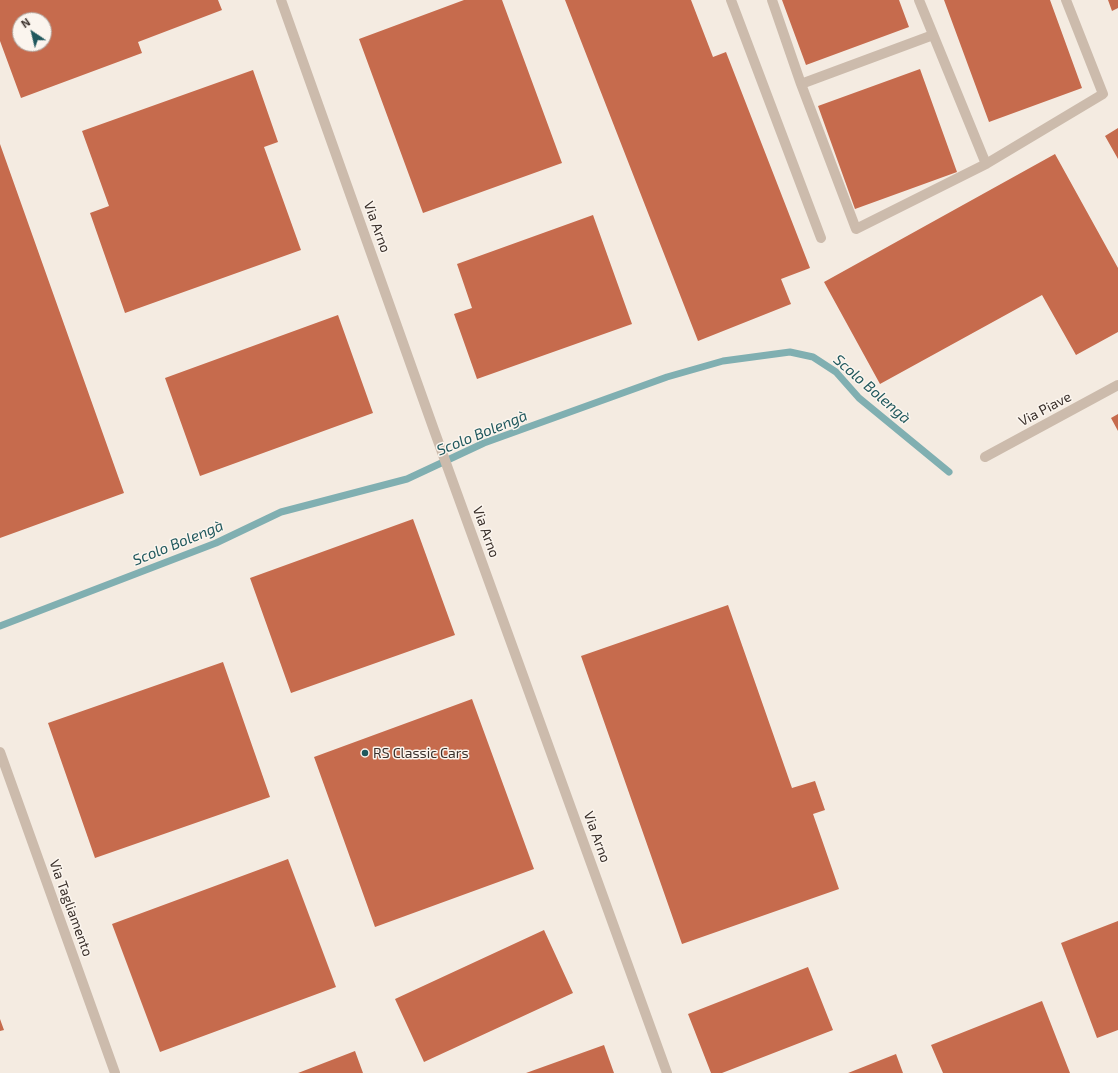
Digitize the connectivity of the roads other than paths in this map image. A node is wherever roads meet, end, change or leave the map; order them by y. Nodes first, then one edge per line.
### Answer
1 (281, 0) edge
2 (731, 0) edge
3 (772, 0) edge
4 (919, 0) edge
5 (1066, 0) edge
6 (933, 35) junction
7 (801, 84) junction
8 (986, 164) junction
9 (821, 238) dead end
10 (1118, 385) edge
11 (985, 456) dead end
12 (0, 752) edge
13 (116, 1073) edge
14 (667, 1073) edge

1 - 14 street, Via Arno
2 - 9 street
3 - 7 street
4 - 6 street
5 - 8 street
6 - 7 street
6 - 8 street
7 - 8 street
10 - 11 street, Via Piave
12 - 13 street, Via Tagliamento

